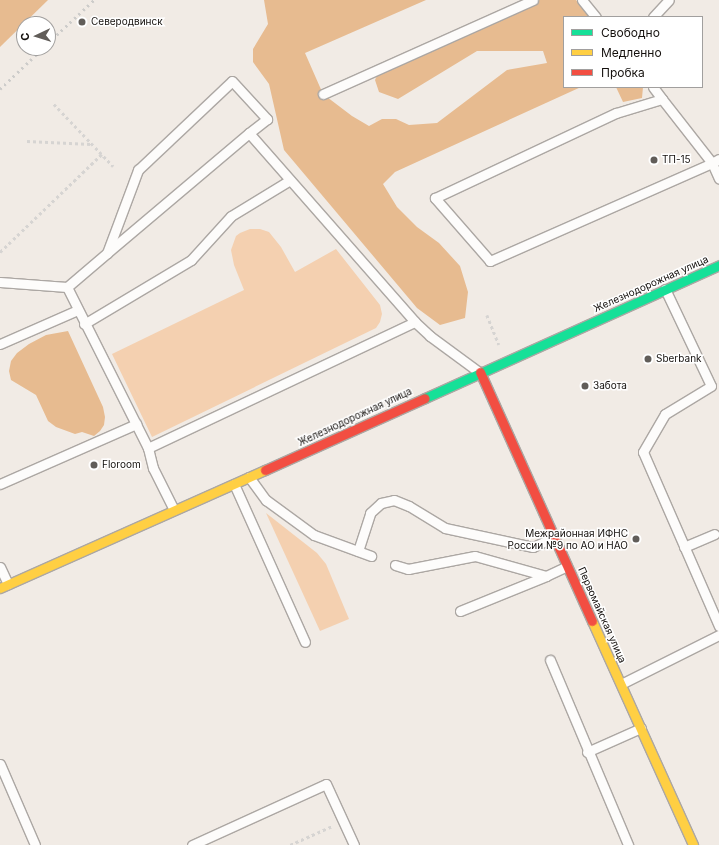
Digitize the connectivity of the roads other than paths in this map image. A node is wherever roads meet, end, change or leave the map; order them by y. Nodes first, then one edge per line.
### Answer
1 (533, 0) edge
2 (582, 0) edge
3 (669, 0) edge
4 (595, 16) edge
5 (654, 16) edge
6 (654, 88) edge
7 (323, 94) dead end
8 (662, 99) junction
9 (249, 133) junction
10 (715, 161) edge
11 (719, 179) edge
12 (290, 180) junction
13 (107, 253) junction
14 (719, 265) edge
15 (0, 282) edge
16 (67, 286) junction
17 (665, 289) junction
18 (78, 310) junction
19 (415, 322) junction
20 (84, 324) junction
21 (0, 344) edge
22 (480, 372) junction
23 (716, 385) edge
24 (136, 424) junction
25 (148, 448) junction
26 (249, 478) junction
27 (0, 484) edge
28 (234, 484) junction
29 (174, 510) junction
30 (714, 534) dead end
31 (554, 537) junction
32 (684, 547) junction
33 (358, 551) junction
34 (372, 556) dead end
35 (395, 565) dead end
36 (567, 566) junction
37 (0, 567) edge
38 (546, 576) junction
39 (4, 586) edge
40 (460, 611) dead end
41 (719, 626) edge
42 (719, 635) edge
43 (305, 642) dead end
44 (550, 660) dead end
45 (621, 684) junction
46 (641, 728) junction
47 (587, 752) junction
48 (0, 764) edge
49 (35, 845) edge
50 (192, 845) edge
51 (354, 845) edge
52 (628, 845) edge
53 (693, 845) edge

1 - 7 lane
2 - 4 lane
3 - 5 lane
6 - 8 lane
8 - 10 lane
8 - 10 lane
9 - 12 lane
9 - 13 lane
9 - 13 lane
10 - 11 lane
12 - 19 lane
12 - 20 lane
13 - 16 lane
14 - 17 main road, Железнодорожная улица
15 - 16 lane
16 - 18 lane
17 - 22 main road, Железнодорожная улица
17 - 23 lane
18 - 20 lane
18 - 21 lane
19 - 22 lane
19 - 25 lane
20 - 24 lane
22 - 26 main road, Железнодорожная улица
22 - 31 main road, Первомайская улица
23 - 32 lane
24 - 25 lane
24 - 27 lane
25 - 29 lane
26 - 28 main road, Железнодорожная улица
26 - 33 lane
28 - 29 main road, Железнодорожная улица
28 - 43 lane
29 - 39 main road, Железнодорожная улица
30 - 32 lane
31 - 33 lane
31 - 36 main road, Первомайская улица
32 - 41 lane
33 - 34 lane
35 - 38 lane
36 - 38 lane
36 - 45 main road, Первомайская улица
37 - 39 lane
38 - 40 lane
42 - 45 lane
44 - 47 lane
45 - 46 main road, Первомайская улица
46 - 47 lane
46 - 53 main road, Первомайская улица
47 - 52 lane
48 - 49 lane
50 - 51 lane

